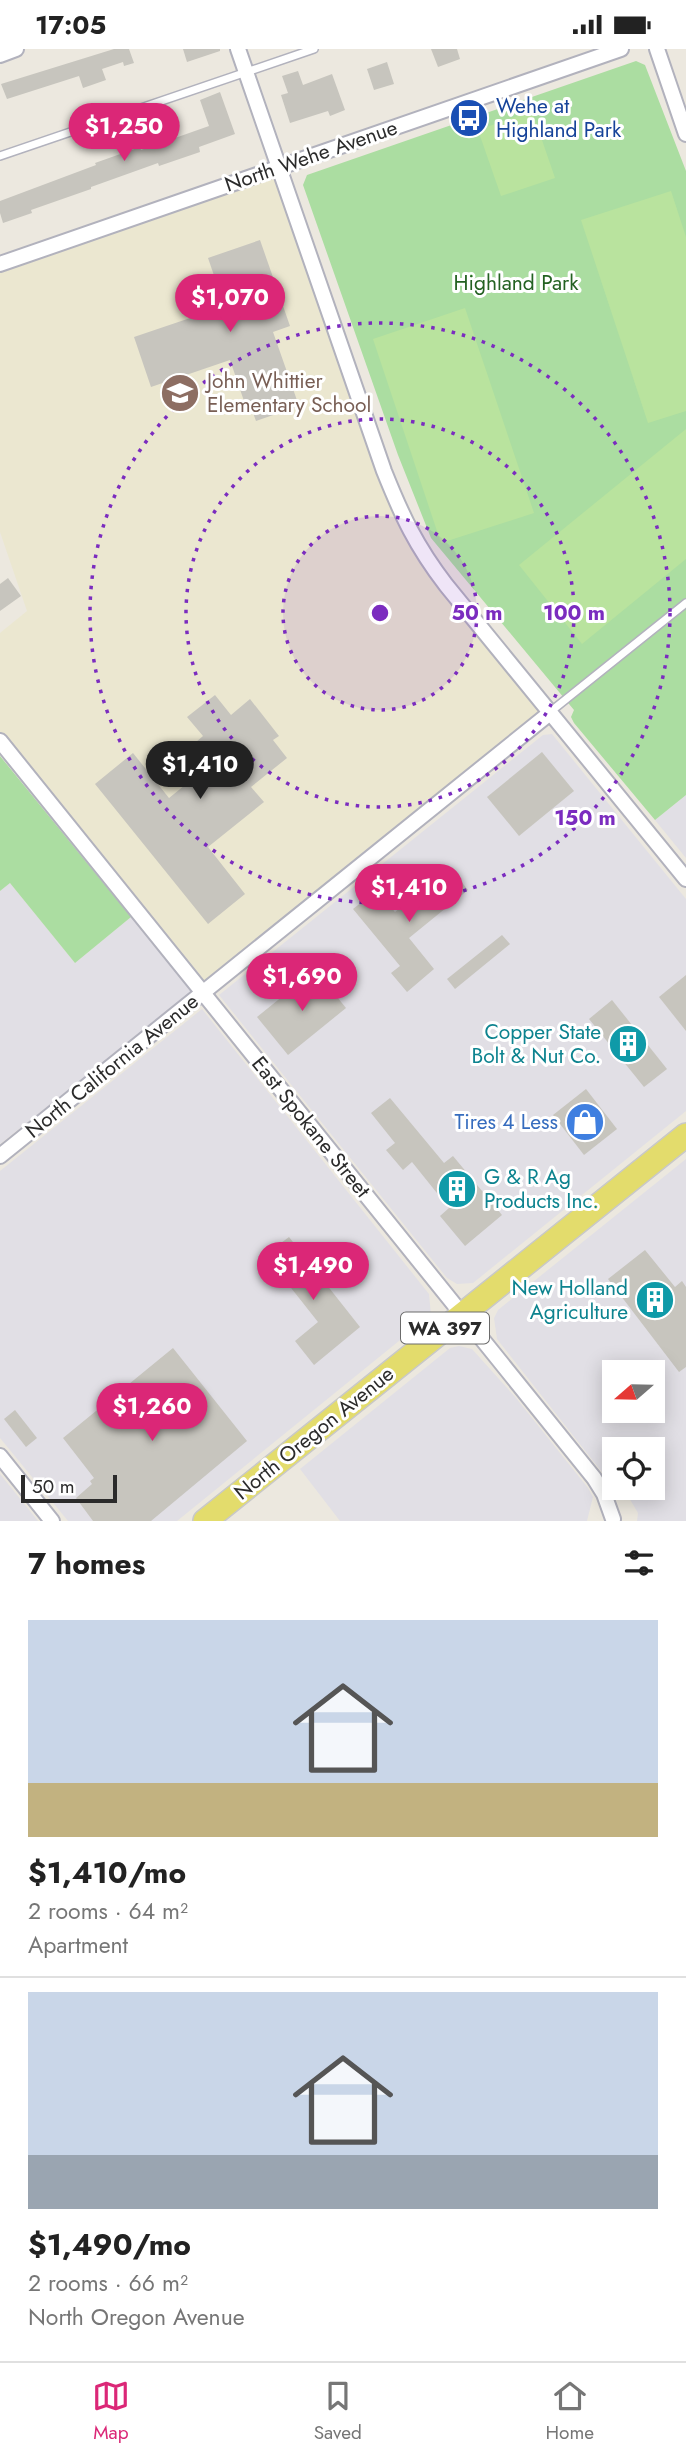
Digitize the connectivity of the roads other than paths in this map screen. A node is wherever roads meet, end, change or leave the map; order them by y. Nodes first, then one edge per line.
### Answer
1 (16, 49) edge
2 (238, 49) edge
3 (314, 49) edge
4 (621, 49) edge
5 (657, 49) edge
6 (0, 55) edge
7 (246, 72) junction
8 (686, 134) edge
9 (0, 156) edge
10 (279, 167) junction
11 (0, 264) edge
12 (686, 603) edge
13 (550, 713) junction
14 (0, 740) edge
15 (686, 879) edge
16 (203, 993) junction
17 (686, 1135) edge
18 (0, 1156) edge
19 (462, 1314) junction
20 (0, 1456) edge
21 (613, 1519) dead end
22 (52, 1521) edge
23 (205, 1521) edge

1 - 6 street
2 - 7 street
3 - 7 lane
4 - 10 street, North Wehe Avenue
5 - 8 street
7 - 9 lane
7 - 10 street
10 - 11 street, North Wehe Avenue
10 - 13 street
12 - 13 lane
13 - 15 street
13 - 16 street, North California Avenue
14 - 16 street, East Spokane Street
16 - 18 street, North California Avenue
16 - 19 street, East Spokane Street
17 - 19 main road, North Oregon Avenue / WA 397
19 - 21 street, East Spokane Street
19 - 23 main road, North Oregon Avenue / WA 397
20 - 22 street

